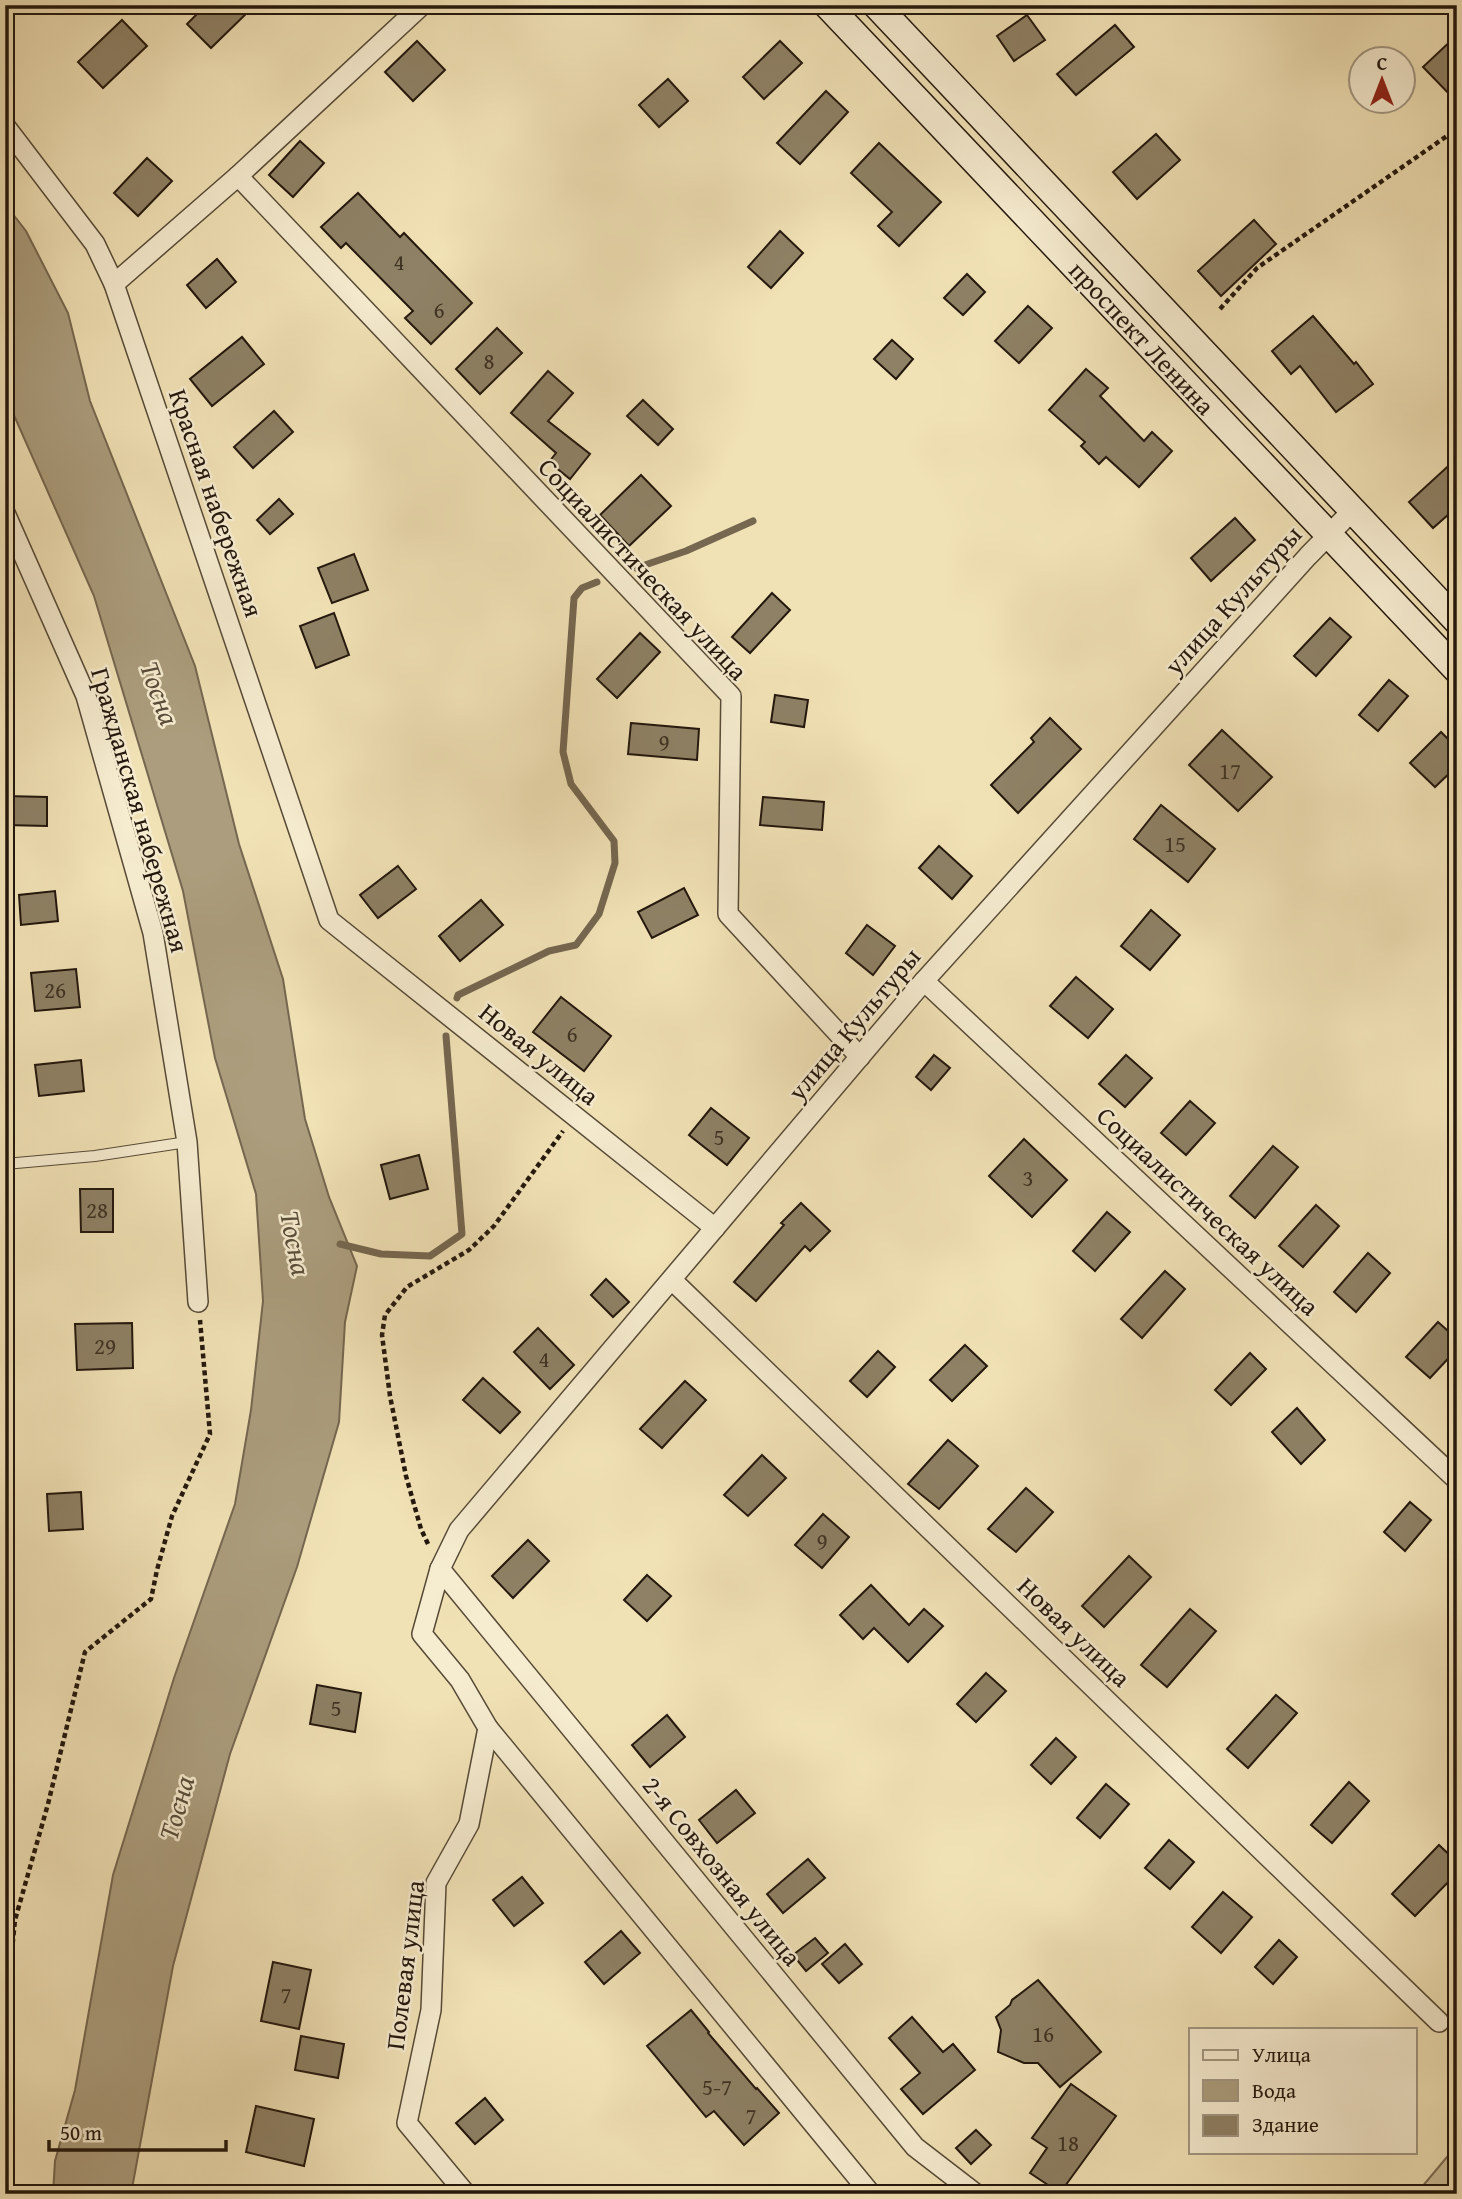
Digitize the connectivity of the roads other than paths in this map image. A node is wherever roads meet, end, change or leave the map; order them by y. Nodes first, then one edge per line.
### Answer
1 (422, 5) edge
2 (827, 5) edge
3 (876, 5) edge
4 (5, 126) edge
5 (238, 176) junction
6 (114, 284) junction
7 (1353, 510) junction
8 (5, 513) edge
9 (1328, 534) junction
10 (1457, 621) edge
11 (1457, 670) edge
12 (330, 920) joint
13 (924, 981) junction
14 (860, 1057) junction
15 (187, 1142) junction
16 (5, 1164) edge
17 (715, 1228) junction
18 (672, 1280) junction
19 (198, 1302) road end
20 (1457, 1480) edge
21 (440, 1569) junction
22 (488, 1728) junction
23 (1439, 2022) dead end
24 (466, 2194) edge
25 (871, 2194) edge
26 (976, 2194) edge

1 - 5 street
2 - 9 main road, проспект Ленина
3 - 7 main road, проспект Ленина
4 - 6 street, Красная набережная
5 - 6 street
5 - 14 street, Социалистическая улица
6 - 12 street, Красная набережная
7 - 9 street, улица Культуры
7 - 10 main road, проспект Ленина
8 - 15 street, Гражданская набережная
9 - 11 main road, проспект Ленина
9 - 13 street, улица Культуры
12 - 17 street, Новая улица
13 - 14 street, улица Культуры
13 - 20 street, Социалистическая улица
14 - 17 street, улица Культуры
15 - 16 lane
15 - 19 street, Гражданская набережная
17 - 18 street, улица Культуры
18 - 21 street, улица Культуры
18 - 23 street, Новая улица
21 - 22 street, улица Культуры
21 - 26 street, 2-я Совхозная улица
22 - 24 street, Полевая улица
22 - 25 street

